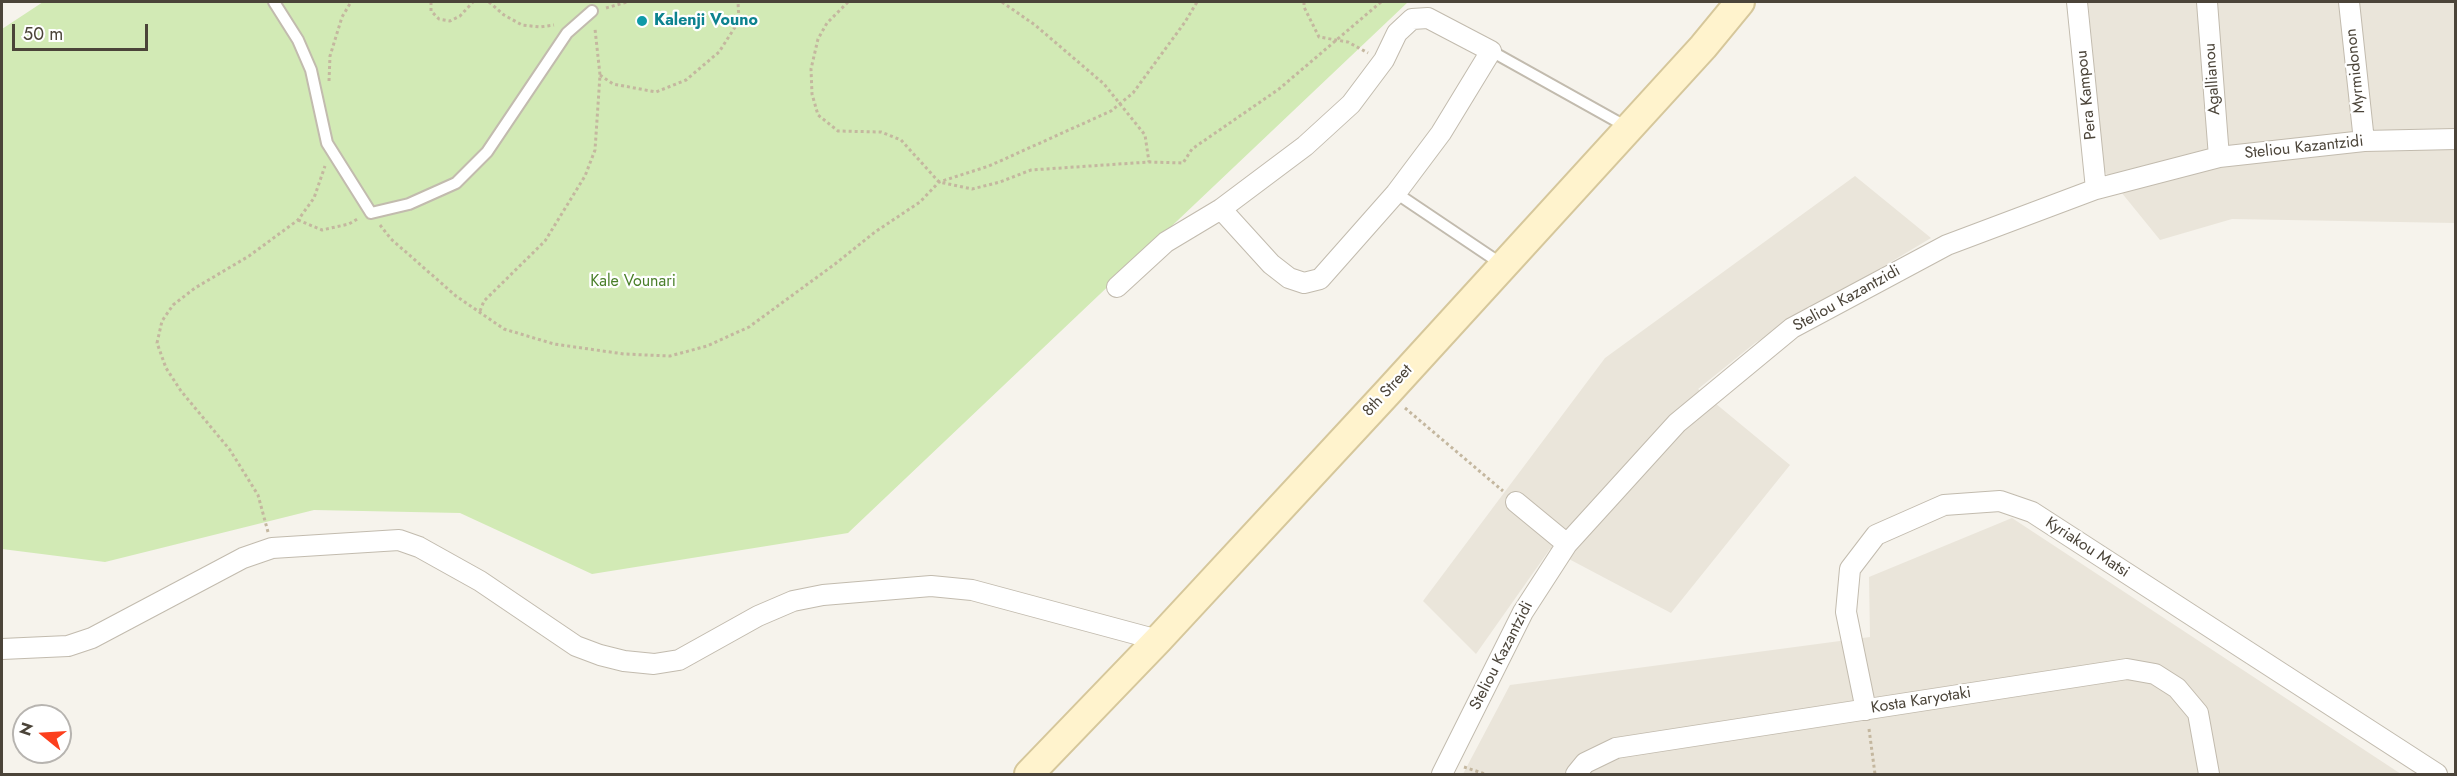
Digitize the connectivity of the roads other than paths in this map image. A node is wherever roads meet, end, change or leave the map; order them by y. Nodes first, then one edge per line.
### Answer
1 (274, 2) edge
2 (1740, 2) edge
3 (2077, 2) edge
4 (2207, 2) edge
5 (2349, 2) edge
6 (592, 12) road end
7 (1491, 51) junction
8 (1629, 128) junction
9 (2456, 139) edge
10 (2364, 141) junction
11 (2219, 157) junction
12 (2096, 189) junction
13 (1396, 193) junction
14 (1221, 209) junction
15 (1503, 266) junction
16 (1117, 287) dead end
17 (1516, 502) road end
18 (1567, 544) junction
19 (1158, 640) junction
20 (2, 650) edge
21 (1866, 710) junction
22 (1029, 774) edge
23 (1442, 774) edge
24 (1576, 774) edge
25 (2209, 774) edge
26 (2437, 774) edge

1 - 6 lane
2 - 8 street, 8th Street
3 - 12 street, Pera Kampou
4 - 11 street, Agallianou
5 - 10 street, Myrmidonon
7 - 8 lane
7 - 13 street
7 - 14 street
8 - 15 street, 8th Street
9 - 10 street, Steliou Kazantzidi
10 - 11 street, Steliou Kazantzidi
11 - 12 street, Steliou Kazantzidi
12 - 18 street, Steliou Kazantzidi
13 - 14 street
13 - 15 lane
14 - 16 street
15 - 19 street, 8th Street
17 - 18 street
18 - 23 street, Steliou Kazantzidi
19 - 20 street
19 - 22 street, 8th Street
21 - 24 street, Kosta Karyotaki
21 - 25 street, Kosta Karyotaki
21 - 26 street, Kyriakou Matsi

